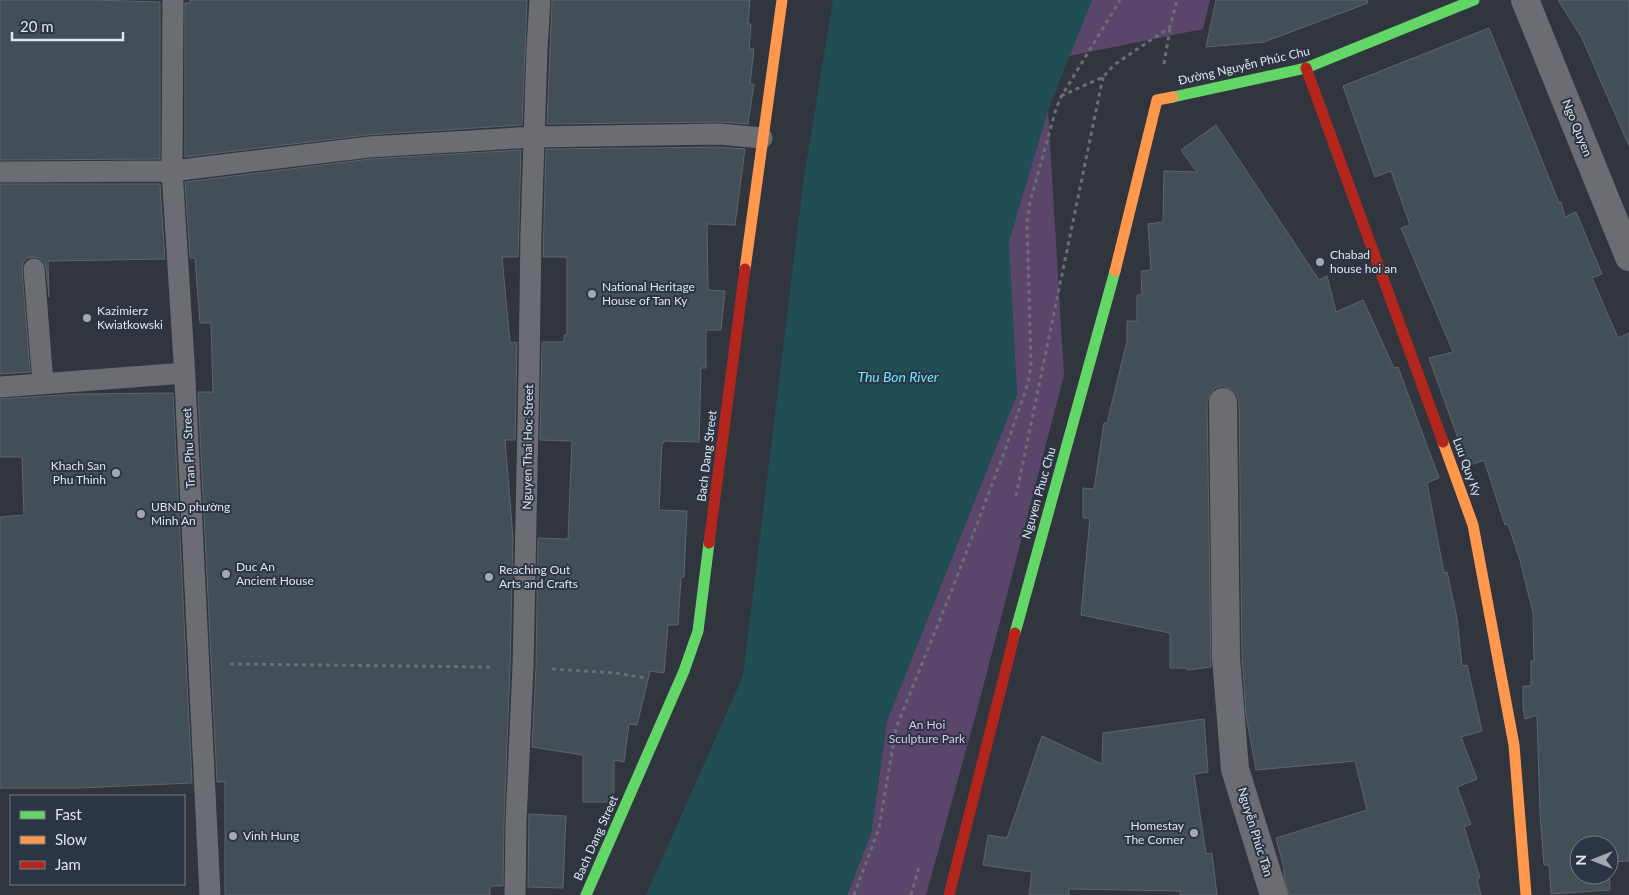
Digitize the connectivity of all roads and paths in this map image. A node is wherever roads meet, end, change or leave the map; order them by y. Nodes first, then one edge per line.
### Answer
1 (173, 0) edge
2 (540, 0) edge
3 (782, 0) edge
4 (1120, 0) edge
5 (1177, 0) edge
6 (1474, 0) edge
7 (1526, 0) edge
8 (1306, 68) junction
9 (1104, 77) junction
10 (1061, 97) junction
11 (1157, 100) joint
12 (534, 137) junction
13 (762, 138) junction
14 (172, 171) junction
15 (0, 172) edge
16 (1629, 257) edge
17 (34, 269) dead end
18 (185, 373) junction
19 (43, 384) junction
20 (0, 387) edge
21 (1223, 402) dead end
22 (1014, 504) dead end
23 (199, 663) junction
24 (523, 667) junction
25 (684, 671) junction
26 (919, 867) dead end
27 (210, 895) edge
28 (515, 895) edge
29 (586, 895) edge
30 (854, 895) edge
31 (911, 895) edge
32 (949, 895) edge
33 (1274, 895) edge
34 (1526, 895) edge

1 - 14 lane, Tran Phu Street
2 - 12 lane, Nguyen Thai Hoc Street
3 - 13 street, Bach Dang Street
4 - 10 path
5 - 9 path
6 - 8 street, Đường Nguyễn Phúc Chu
7 - 16 street, Ngo Quyen
8 - 11 street, Đường Nguyễn Phúc Chu
8 - 34 street, Luu Quy Ky
9 - 10 path
9 - 22 path
10 - 30 path
11 - 32 street, Nguyen Phuc Chu
12 - 13 lane
12 - 14 lane
12 - 24 lane, Nguyen Thai Hoc Street
13 - 25 street, Bach Dang Street
14 - 15 lane
14 - 18 lane, Tran Phu Street
17 - 19 lane
18 - 19 lane
18 - 23 lane, Tran Phu Street
19 - 20 lane
21 - 33 street, Nguyễn Phúc Tần
23 - 24 path
23 - 27 lane, Tran Phu Street
24 - 25 path
24 - 28 lane, Nguyen Thai Hoc Street
25 - 29 street, Bach Dang Street
26 - 31 path

